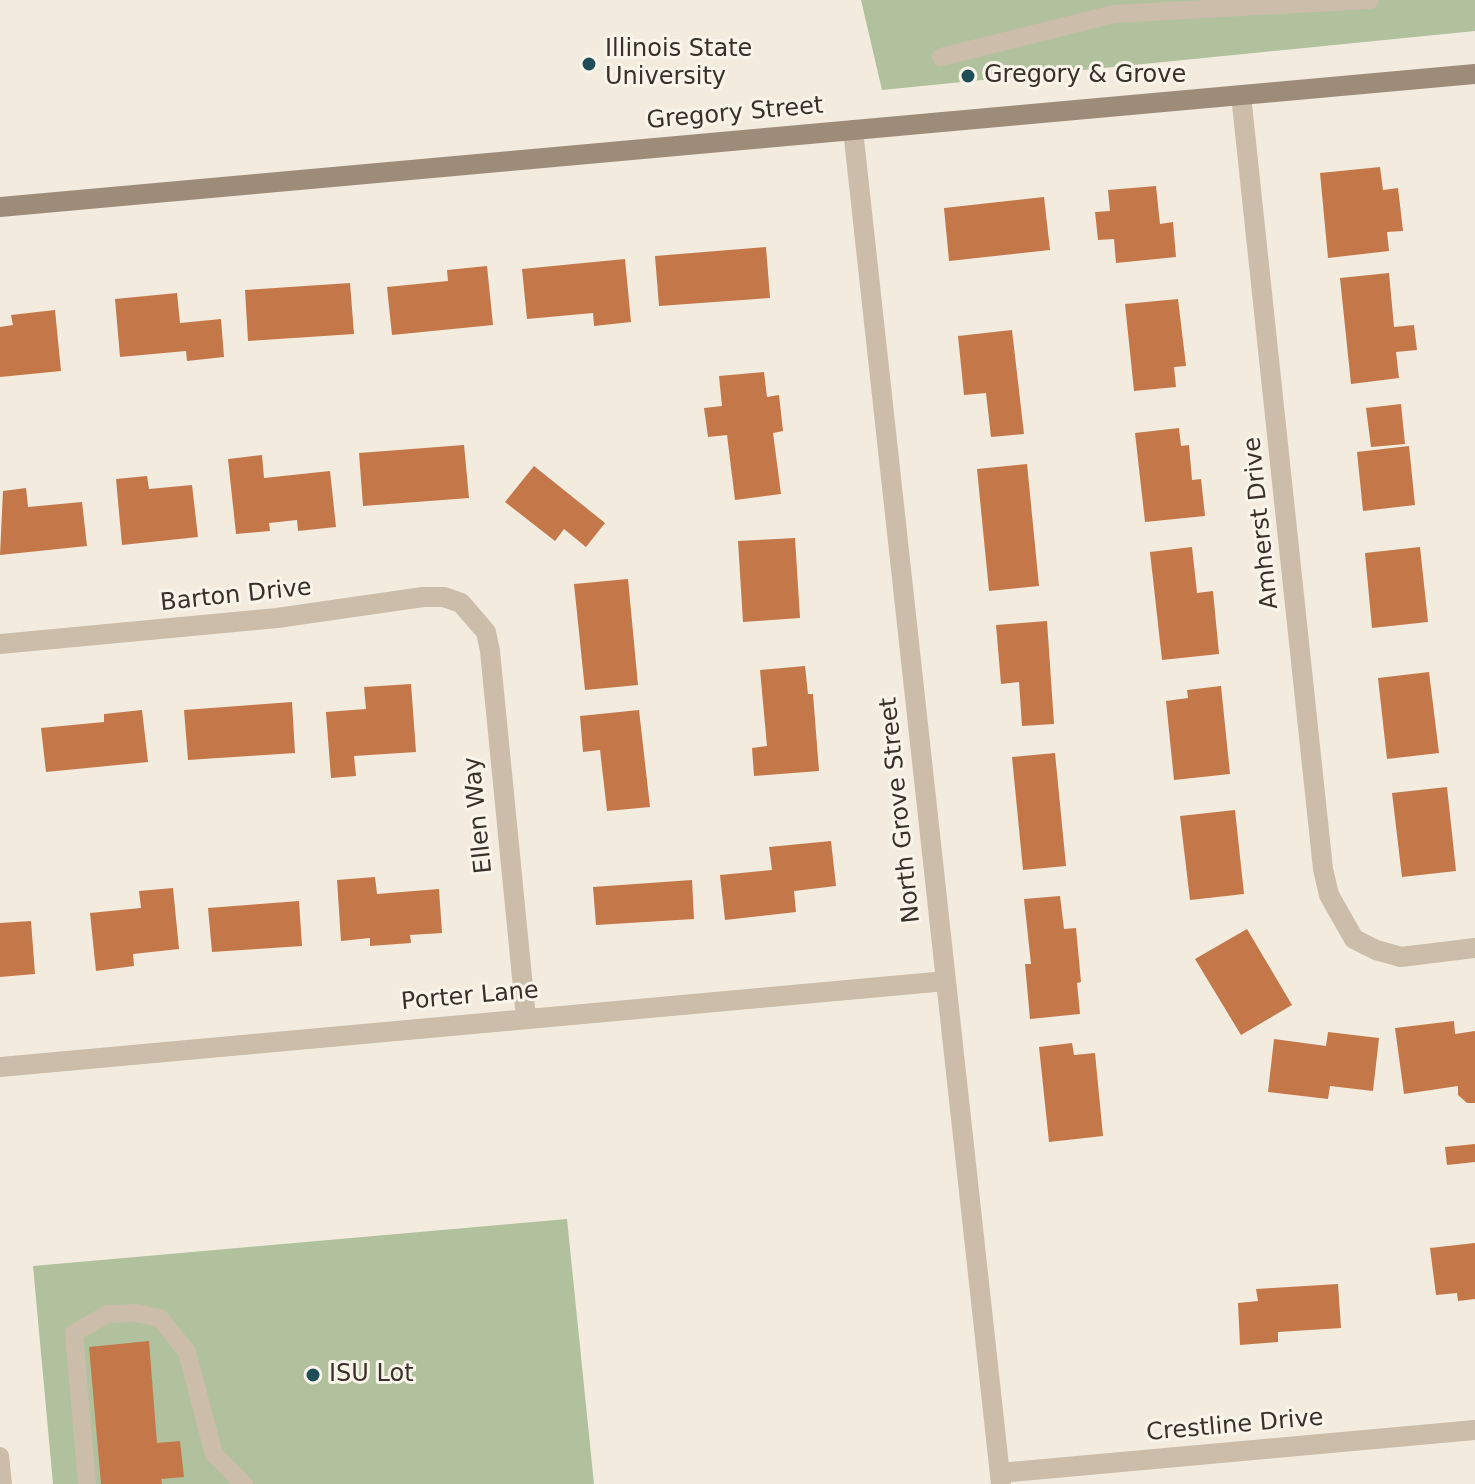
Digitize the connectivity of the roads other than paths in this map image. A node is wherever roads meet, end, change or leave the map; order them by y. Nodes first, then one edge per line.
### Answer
1 (1370, 0) edge
2 (941, 57) dead end
3 (1475, 74) edge
4 (1241, 95) junction
5 (853, 130) junction
6 (0, 207) edge
7 (471, 612) joint
8 (0, 644) edge
9 (1475, 948) edge
10 (946, 981) junction
11 (526, 1018) junction
12 (0, 1067) edge
13 (1475, 1430) edge
14 (0, 1456) edge
15 (1000, 1478) edge
16 (3, 1484) edge
17 (87, 1484) edge
18 (244, 1484) edge

1 - 2 lane
3 - 4 main road, Gregory Street
4 - 5 main road, Gregory Street
4 - 9 street, Amherst Drive
5 - 6 main road, Gregory Street
5 - 10 street, North Grove Street
7 - 8 street, Barton Drive
7 - 11 street, Ellen Way
10 - 11 street, Porter Lane
10 - 15 street, North Grove Street
11 - 12 street, Porter Lane
13 - 15 street, Crestline Drive
14 - 16 lane
17 - 18 lane

